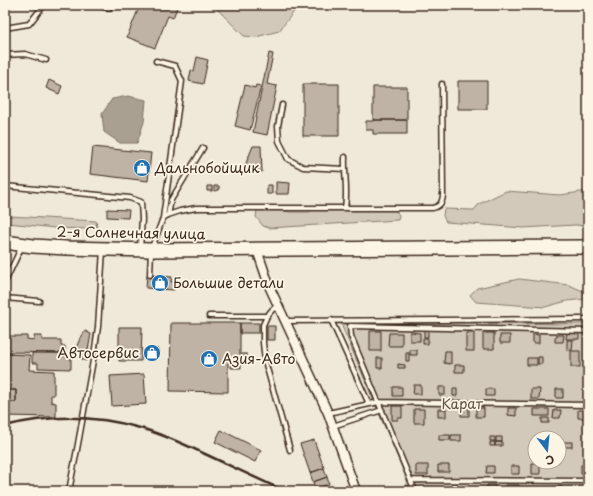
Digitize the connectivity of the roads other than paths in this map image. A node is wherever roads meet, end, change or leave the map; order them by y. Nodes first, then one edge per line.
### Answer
1 (46, 5) edge
2 (98, 5) edge
3 (109, 8) dead end
4 (5, 28) edge
5 (5, 55) edge
6 (46, 60) dead end
7 (156, 61) dead end
8 (442, 84) dead end
9 (282, 105) dead end
10 (203, 148) dead end
11 (345, 157) dead end
12 (344, 168) junction
13 (5, 186) edge
14 (346, 208) junction
15 (168, 215) junction
16 (163, 218) junction
17 (5, 242) edge
18 (22, 245) junction
19 (588, 247) edge
20 (103, 250) junction
21 (145, 250) junction
22 (257, 250) junction
23 (150, 275) dead end
24 (5, 282) edge
25 (5, 298) edge
26 (39, 301) dead end
27 (278, 305) junction
28 (209, 316) dead end
29 (267, 316) junction
30 (588, 319) edge
31 (331, 320) junction
32 (286, 321) junction
33 (588, 331) edge
34 (379, 402) junction
35 (369, 404) junction
36 (588, 405) edge
37 (382, 410) junction
38 (328, 413) junction
39 (333, 426) junction
40 (290, 450) dead end
41 (411, 480) junction
42 (588, 481) edge
43 (414, 489) edge
44 (69, 491) edge
45 (356, 491) edge
46 (401, 491) edge

1 - 4 lane
2 - 3 lane
5 - 6 lane
7 - 16 lane
8 - 14 lane
9 - 12 lane
10 - 15 lane
11 - 12 lane
12 - 14 lane
13 - 21 lane
14 - 15 lane
15 - 16 lane
16 - 21 lane
17 - 18 main road, 2-я Солнечная улица
18 - 20 main road, 2-я Солнечная улица
18 - 24 lane
19 - 22 main road, 2-я Солнечная улица
20 - 21 main road, 2-я Солнечная улица
20 - 44 lane
21 - 22 main road, 2-я Солнечная улица
21 - 23 lane
22 - 27 street
25 - 26 lane
27 - 29 lane
27 - 32 street
28 - 29 lane
29 - 40 lane
30 - 31 lane
31 - 32 lane
31 - 35 lane
32 - 38 street
33 - 34 lane
34 - 35 lane
34 - 36 lane
34 - 37 lane
35 - 38 lane
37 - 39 lane
37 - 41 lane
38 - 39 street
39 - 45 street
41 - 42 lane
41 - 43 lane
43 - 46 lane

